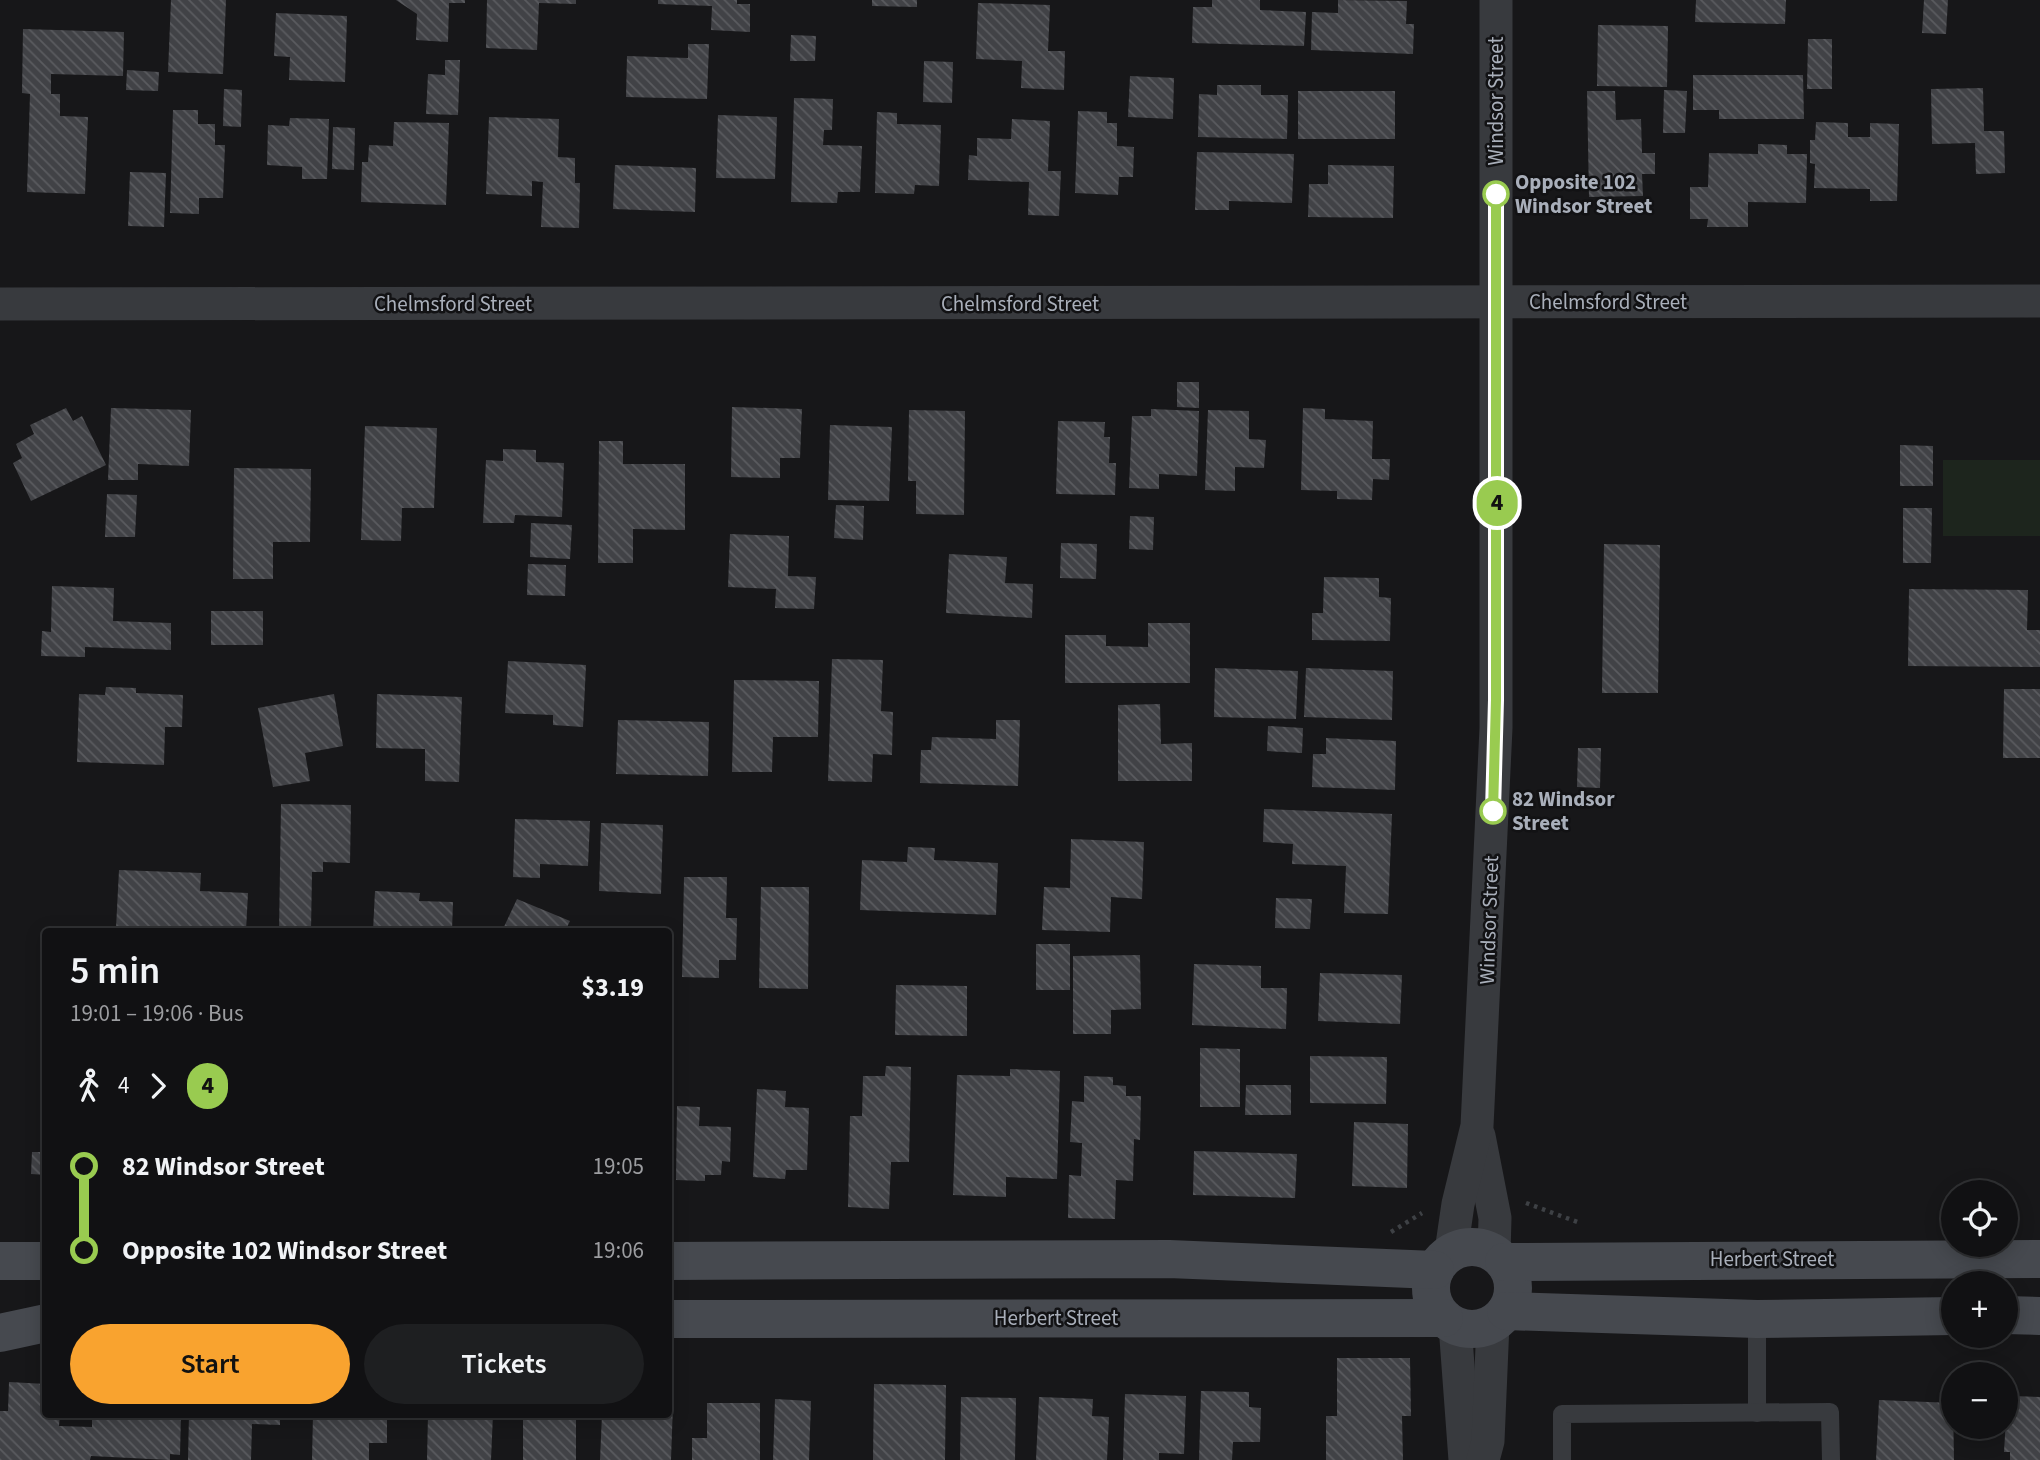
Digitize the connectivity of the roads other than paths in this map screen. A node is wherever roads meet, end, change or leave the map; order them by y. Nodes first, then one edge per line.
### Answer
1 (1496, 0) edge
2 (2040, 302) edge
3 (1496, 303) junction
4 (0, 304) edge
5 (1478, 1126) junction
6 (1499, 1257) junction
7 (2040, 1259) edge
8 (0, 1261) edge
9 (42, 1261) edge
10 (672, 1261) edge
11 (716, 1261) junction
12 (1443, 1261) junction
13 (2018, 1315) edge
14 (1941, 1316) edge
15 (2040, 1316) edge
16 (1499, 1317) junction
17 (672, 1319) edge
18 (716, 1319) junction
19 (1757, 1319) junction
20 (1450, 1322) junction
21 (42, 1324) edge
22 (0, 1332) edge
23 (1757, 1413) junction
24 (1465, 1460) edge
25 (1483, 1460) edge
26 (1562, 1460) edge
27 (1830, 1460) edge

1 - 3 street, Windsor Street
2 - 3 street, Chelmsford Street
3 - 4 street, Chelmsford Street
3 - 5 street, Windsor Street
5 - 6 street, Windsor Street
5 - 12 street, Windsor Street
6 - 7 street, Herbert Street
6 - 12 street
6 - 16 street, Windsor Street
8 - 9 street
10 - 11 street
11 - 12 street
11 - 18 street
12 - 20 street, Windsor Street
13 - 15 street
14 - 19 street
16 - 19 street
16 - 20 street
16 - 25 street, Windsor Street
17 - 18 street, Herbert Street
18 - 20 street, Herbert Street
19 - 23 lane
20 - 24 street, Windsor Street
21 - 22 street
23 - 26 lane
23 - 27 lane

